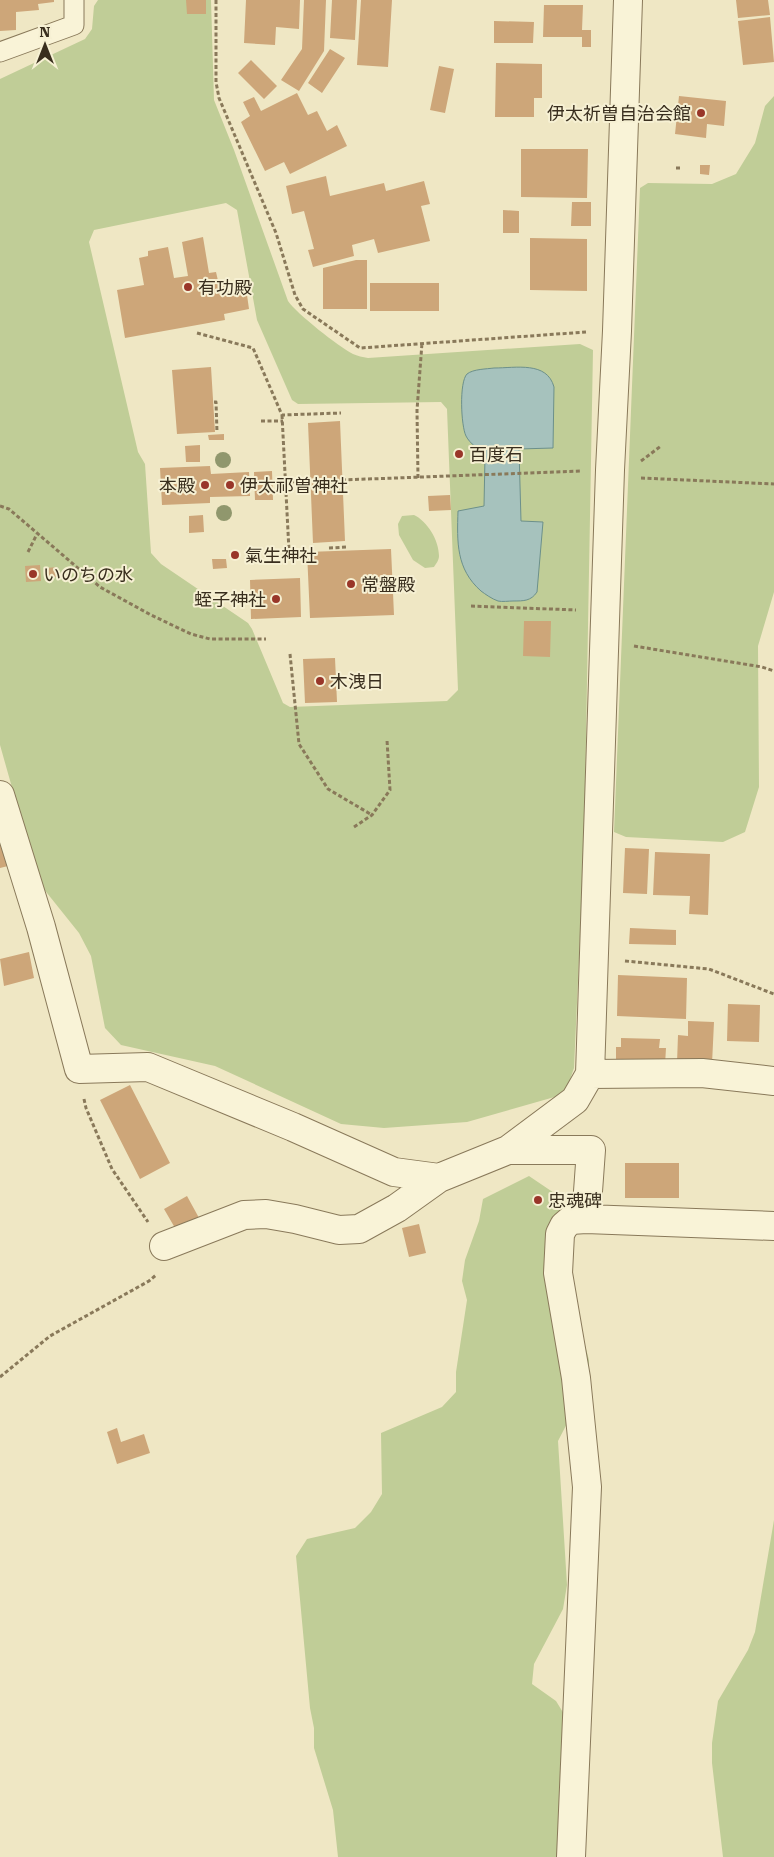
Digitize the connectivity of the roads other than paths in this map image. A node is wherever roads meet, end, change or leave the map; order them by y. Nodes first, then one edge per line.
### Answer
1 (74, 0) edge
2 (628, 0) edge
3 (0, 52) edge
4 (0, 795) edge
5 (590, 1074) junction
6 (774, 1081) edge
7 (508, 1150) junction
8 (439, 1178) junction
9 (586, 1219) junction
10 (774, 1226) edge
11 (164, 1246) road end
12 (571, 1857) edge

1 - 3 lane
2 - 5 street
4 - 8 street
5 - 6 street
5 - 7 street
7 - 8 street
7 - 9 street
8 - 11 street
9 - 10 street
9 - 12 street

